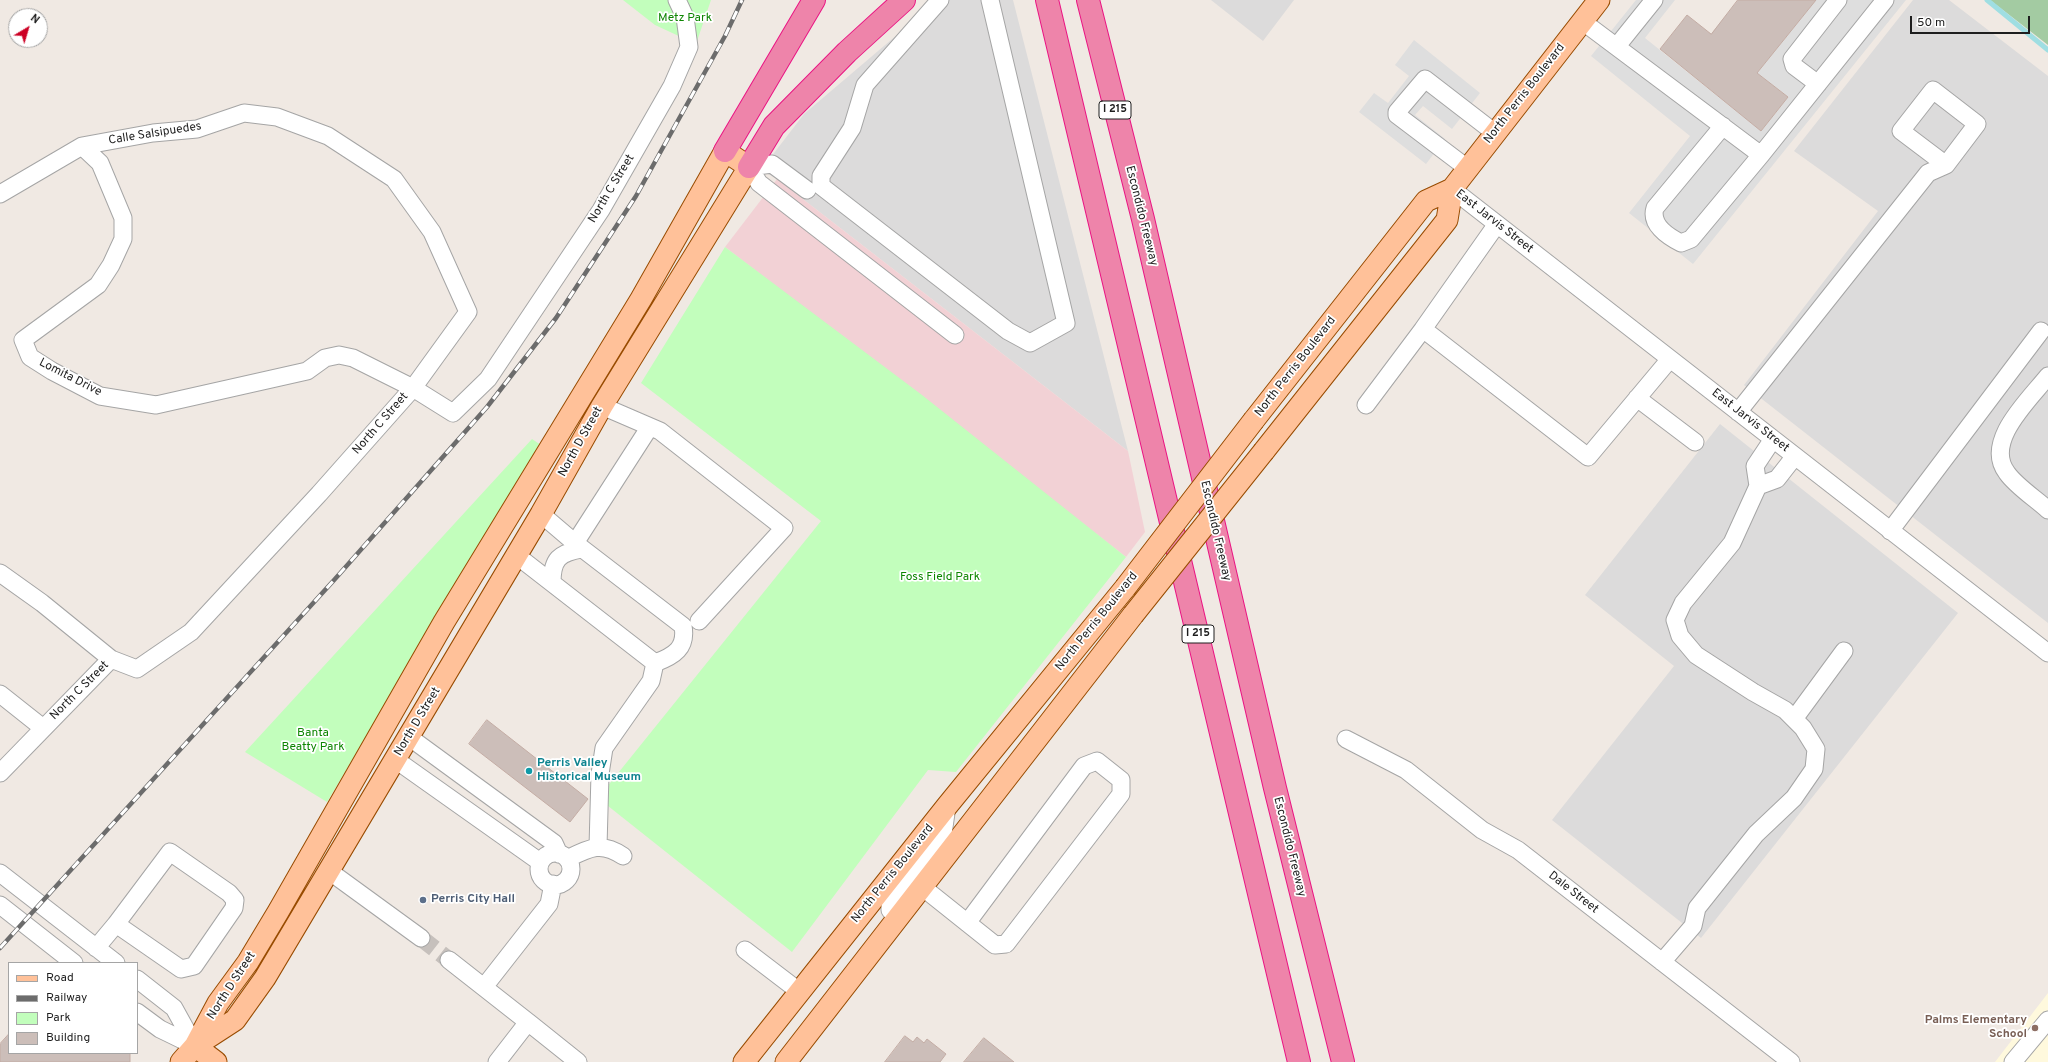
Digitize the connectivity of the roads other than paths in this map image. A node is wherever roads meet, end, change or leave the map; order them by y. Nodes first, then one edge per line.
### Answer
1 (677, 0) edge
2 (814, 0) edge
3 (904, 0) edge
4 (940, 0) edge
5 (990, 0) edge
6 (1047, 0) edge
7 (1088, 0) edge
8 (1598, 0) edge
9 (1654, 0) edge
10 (1838, 0) edge
11 (1885, 0) edge
12 (1582, 21) junction
13 (1617, 46) junction
14 (1818, 84) junction
15 (1723, 126) junction
16 (1495, 133) junction
17 (82, 146) junction
18 (725, 151) junction
19 (1761, 155) junction
20 (1946, 165) junction
21 (749, 167) junction
22 (1467, 168) junction
23 (814, 188) junction
24 (1452, 189) junction
25 (0, 194) edge
26 (793, 208) junction
27 (1496, 224) junction
28 (1423, 329) junction
29 (2041, 331) dead end
30 (955, 335) dead end
31 (1670, 359) junction
32 (2048, 376) edge
33 (412, 388) junction
34 (581, 396) junction
35 (1637, 398) junction
36 (1366, 405) dead end
37 (602, 406) junction
38 (1738, 412) junction
39 (649, 428) junction
40 (1773, 439) junction
41 (1695, 442) dead end
42 (1795, 456) junction
43 (1758, 486) junction
44 (2048, 510) edge
45 (541, 514) junction
46 (1890, 531) junction
47 (579, 546) junction
48 (516, 555) junction
49 (0, 573) edge
50 (552, 583) junction
51 (699, 621) dead end
52 (1844, 651) dead end
53 (2048, 653) edge
54 (111, 659) junction
55 (655, 663) junction
56 (0, 694) edge
57 (1794, 719) junction
58 (43, 728) junction
59 (379, 734) junction
60 (409, 738) junction
61 (1346, 739) dead end
62 (396, 760) junction
63 (0, 773) edge
64 (948, 806) junction
65 (598, 847) junction
66 (623, 856) dead end
67 (563, 857) junction
68 (540, 862) junction
69 (329, 870) junction
70 (0, 873) edge
71 (553, 884) junction
72 (921, 886) junction
73 (0, 905) edge
74 (897, 919) junction
75 (967, 923) junction
76 (116, 924) junction
77 (421, 938) tunnel mouth
78 (96, 948) junction
79 (744, 950) dead end
80 (449, 960) tunnel mouth
81 (73, 962) edge
82 (115, 962) edge
83 (1662, 962) junction
84 (138, 980) edge
85 (484, 987) junction
86 (800, 992) junction
87 (138, 1013) edge
88 (2048, 1020) edge
89 (528, 1022) junction
90 (195, 1046) junction
91 (181, 1062) edge
92 (216, 1062) edge
93 (497, 1062) edge
94 (578, 1062) edge
95 (744, 1062) edge
96 (786, 1062) edge
97 (1299, 1062) edge
98 (1343, 1062) edge
99 (1791, 1062) edge
100 (2013, 1062) edge

1 - 33 street, North C Street
2 - 18 highway
3 - 21 highway
4 - 23 street
5 - 23 street
6 - 97 highway, I 215
7 - 98 highway, Escondido Freeway / I 215
8 - 12 main road, North Perris Boulevard
9 - 13 street
10 - 14 street
11 - 14 street
12 - 13 street
12 - 16 main road, North Perris Boulevard
13 - 15 street
14 - 19 street
15 - 19 street
15 - 19 street
16 - 22 main road, North Perris Boulevard
16 - 22 street
17 - 25 street, Calle Salsipuedes
17 - 33 street, Calle Salsipuedes
17 - 33 street, Lomita Drive
18 - 21 main road
18 - 34 main road, North D Street
20 - 20 street
20 - 38 street
21 - 23 street
21 - 26 street
21 - 37 main road, North D Street
22 - 24 main road, North Perris Boulevard
23 - 26 street
24 - 27 street, East Jarvis Street
24 - 64 main road, North Perris Boulevard, bridge
24 - 72 main road, North Perris Boulevard, bridge
26 - 30 street
27 - 28 street
27 - 31 street, East Jarvis Street
28 - 35 street
28 - 36 street
29 - 46 street
31 - 35 street
31 - 38 street, East Jarvis Street
32 - 44 street
33 - 54 street, North C Street
34 - 37 main road
34 - 59 main road, North D Street
35 - 41 street
37 - 39 street
37 - 45 main road, North D Street
38 - 40 street, East Jarvis Street
39 - 47 street
39 - 51 street
40 - 42 street, East Jarvis Street
40 - 43 street
42 - 43 street
42 - 46 street, East Jarvis Street
43 - 57 street
45 - 47 street
45 - 48 main road, North D Street
46 - 53 street, East Jarvis Street
47 - 50 street
47 - 55 street
48 - 50 street
48 - 60 main road, North D Street
49 - 54 street
50 - 55 street
52 - 57 street
54 - 58 street, North C Street
55 - 65 street
56 - 58 street
57 - 83 street
58 - 63 street, North C Street
59 - 60 main road
59 - 62 main road
59 - 90 main road, North D Street
60 - 62 main road, North D Street
60 - 67 street
61 - 83 street, Dale Street
62 - 68 street
62 - 69 main road, North D Street
64 - 74 street
64 - 86 main road, North Perris Boulevard
65 - 66 street
65 - 67 street
67 - 68 street
67 - 71 street
68 - 71 street
69 - 77 street
69 - 90 main road, North D Street
70 - 78 street
71 - 85 street
72 - 74 main road, North Perris Boulevard
72 - 75 street
73 - 81 street
74 - 96 main road, North Perris Boulevard
75 - 75 street
76 - 76 street
76 - 78 street
78 - 82 street
79 - 86 street
80 - 85 street
83 - 99 street, Dale Street
84 - 90 street
85 - 89 street
86 - 95 main road, North Perris Boulevard
87 - 90 street
88 - 100 street
89 - 93 street
89 - 94 street
90 - 91 main road
90 - 92 main road

